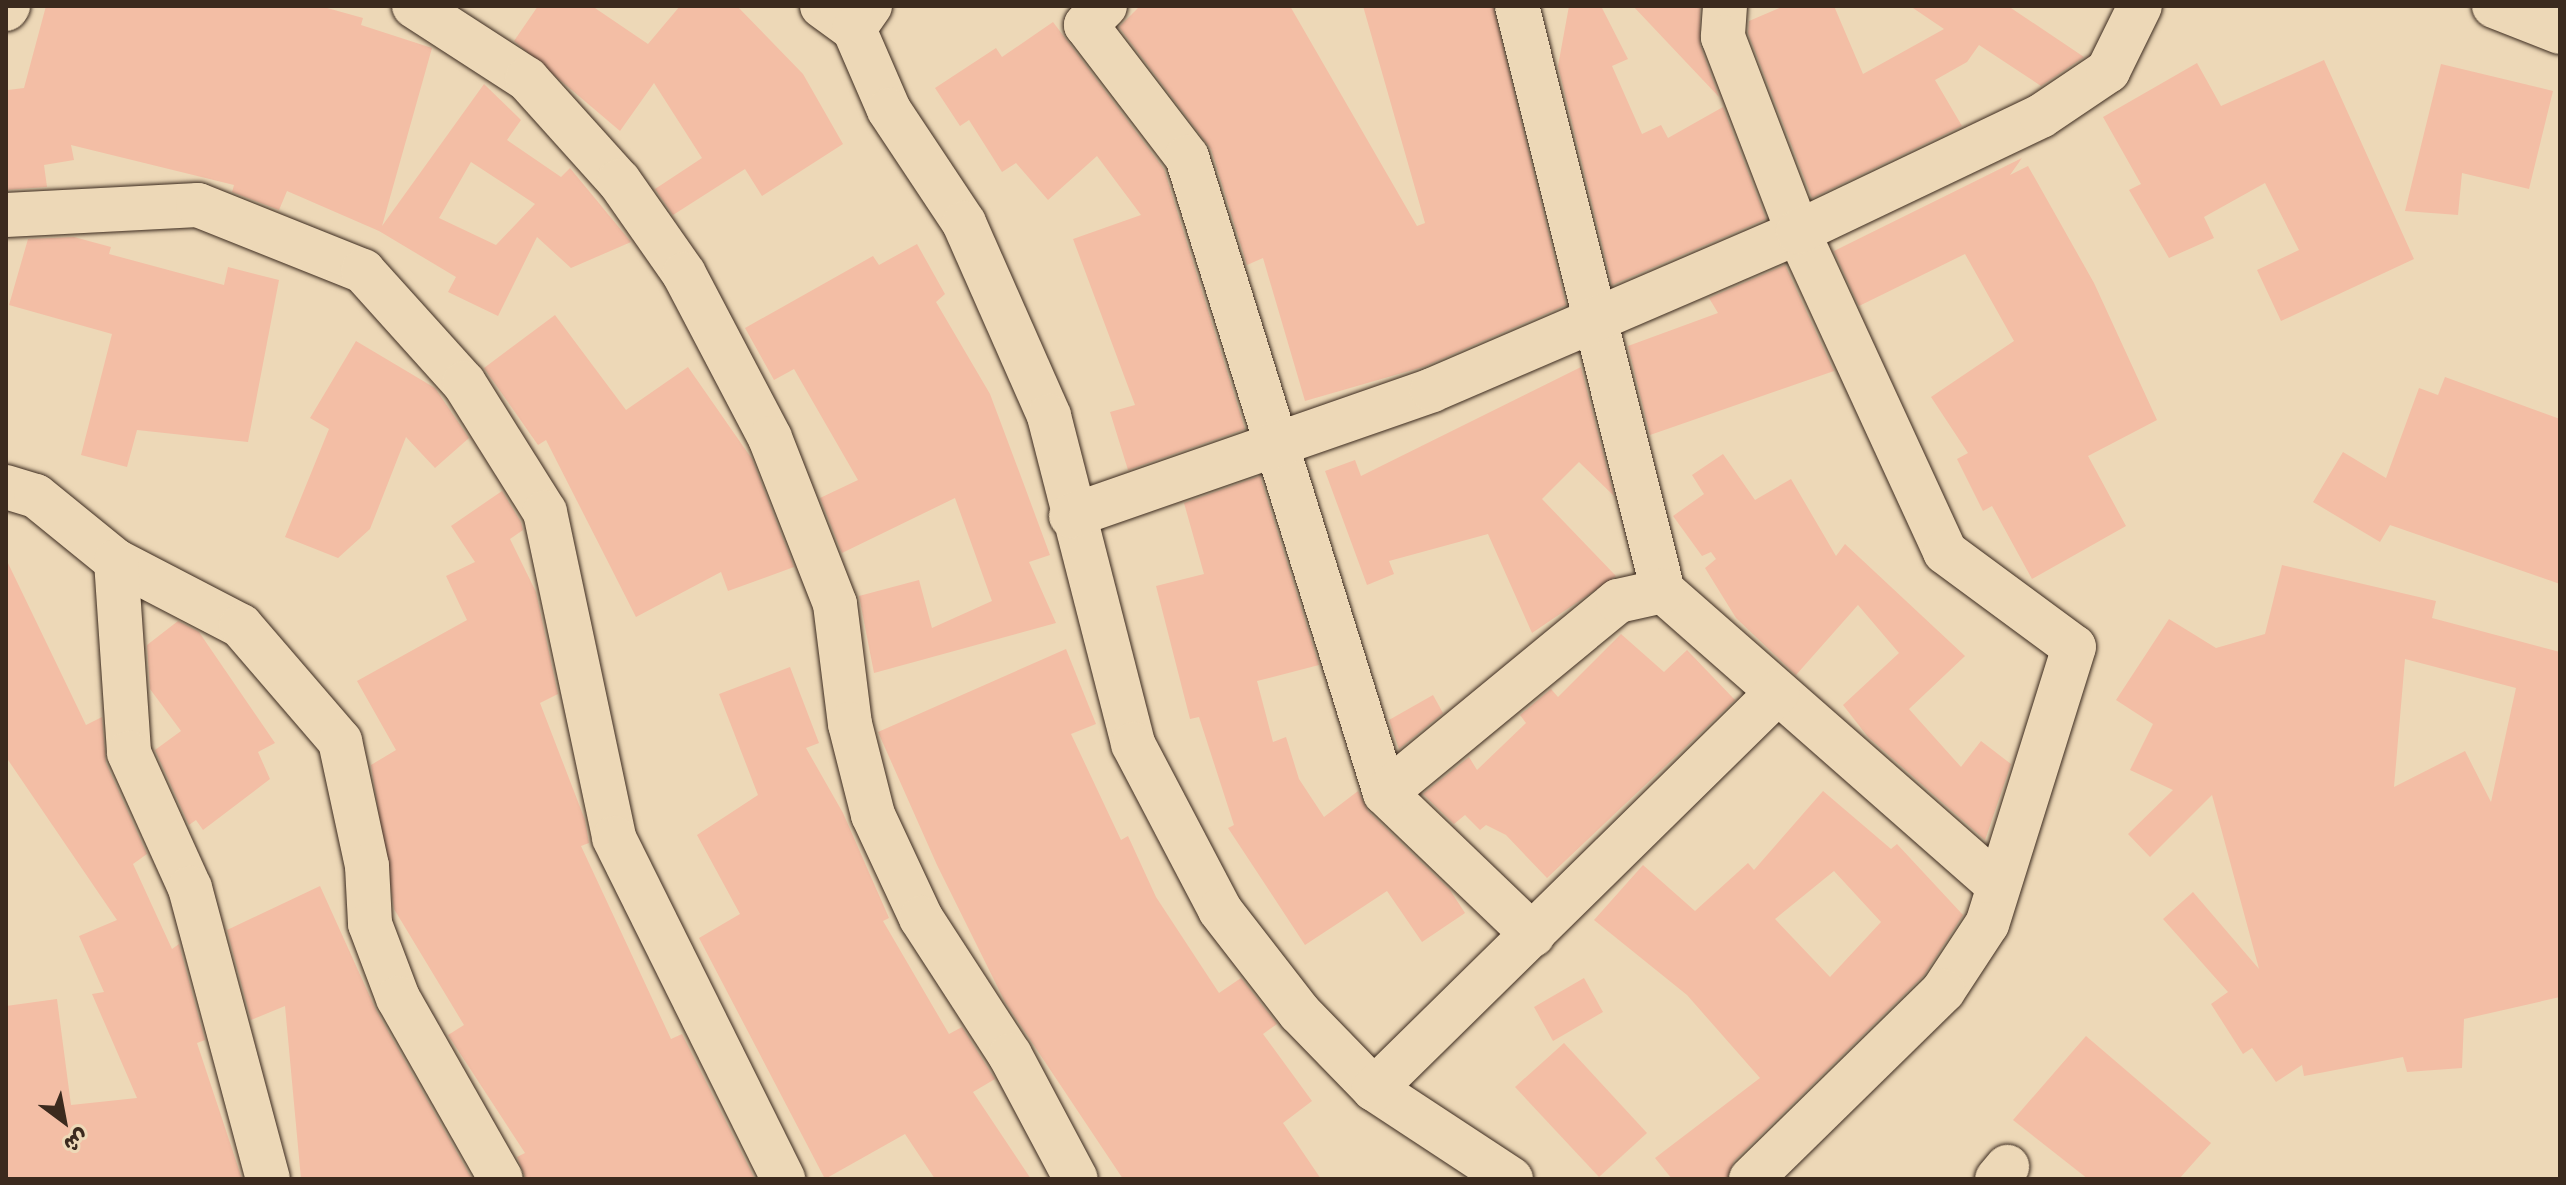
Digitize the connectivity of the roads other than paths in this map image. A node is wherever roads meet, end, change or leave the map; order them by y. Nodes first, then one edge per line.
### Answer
1 (414, 6) edge
2 (1105, 6) edge
3 (1517, 6) edge
4 (1725, 6) edge
5 (2140, 6) edge
6 (2494, 6) edge
7 (849, 14) edge
8 (2560, 32) edge
9 (6, 215) edge
10 (1798, 232) junction
11 (1595, 317) junction
12 (1273, 449) junction
13 (6, 487) edge
14 (1071, 516) junction
15 (116, 561) junction
16 (1663, 591) junction
17 (1778, 692) junction
18 (1385, 793) junction
19 (1998, 885) junction
20 (1533, 935) junction
21 (1374, 1089) junction
22 (268, 1179) edge
23 (501, 1179) edge
24 (783, 1179) edge
25 (1076, 1179) edge
26 (1511, 1179) edge
27 (1751, 1179) edge

1 - 25 street
2 - 12 street
3 - 11 street
4 - 10 street
5 - 10 street
6 - 8 street
7 - 14 street
9 - 24 street
10 - 11 street
10 - 19 street
11 - 12 street
11 - 16 street
12 - 14 street
12 - 18 street
13 - 15 street
14 - 21 street
15 - 22 street
15 - 23 street
16 - 17 street
16 - 18 street
17 - 19 street
17 - 20 street
18 - 20 street
19 - 27 street
20 - 21 street
21 - 26 street

